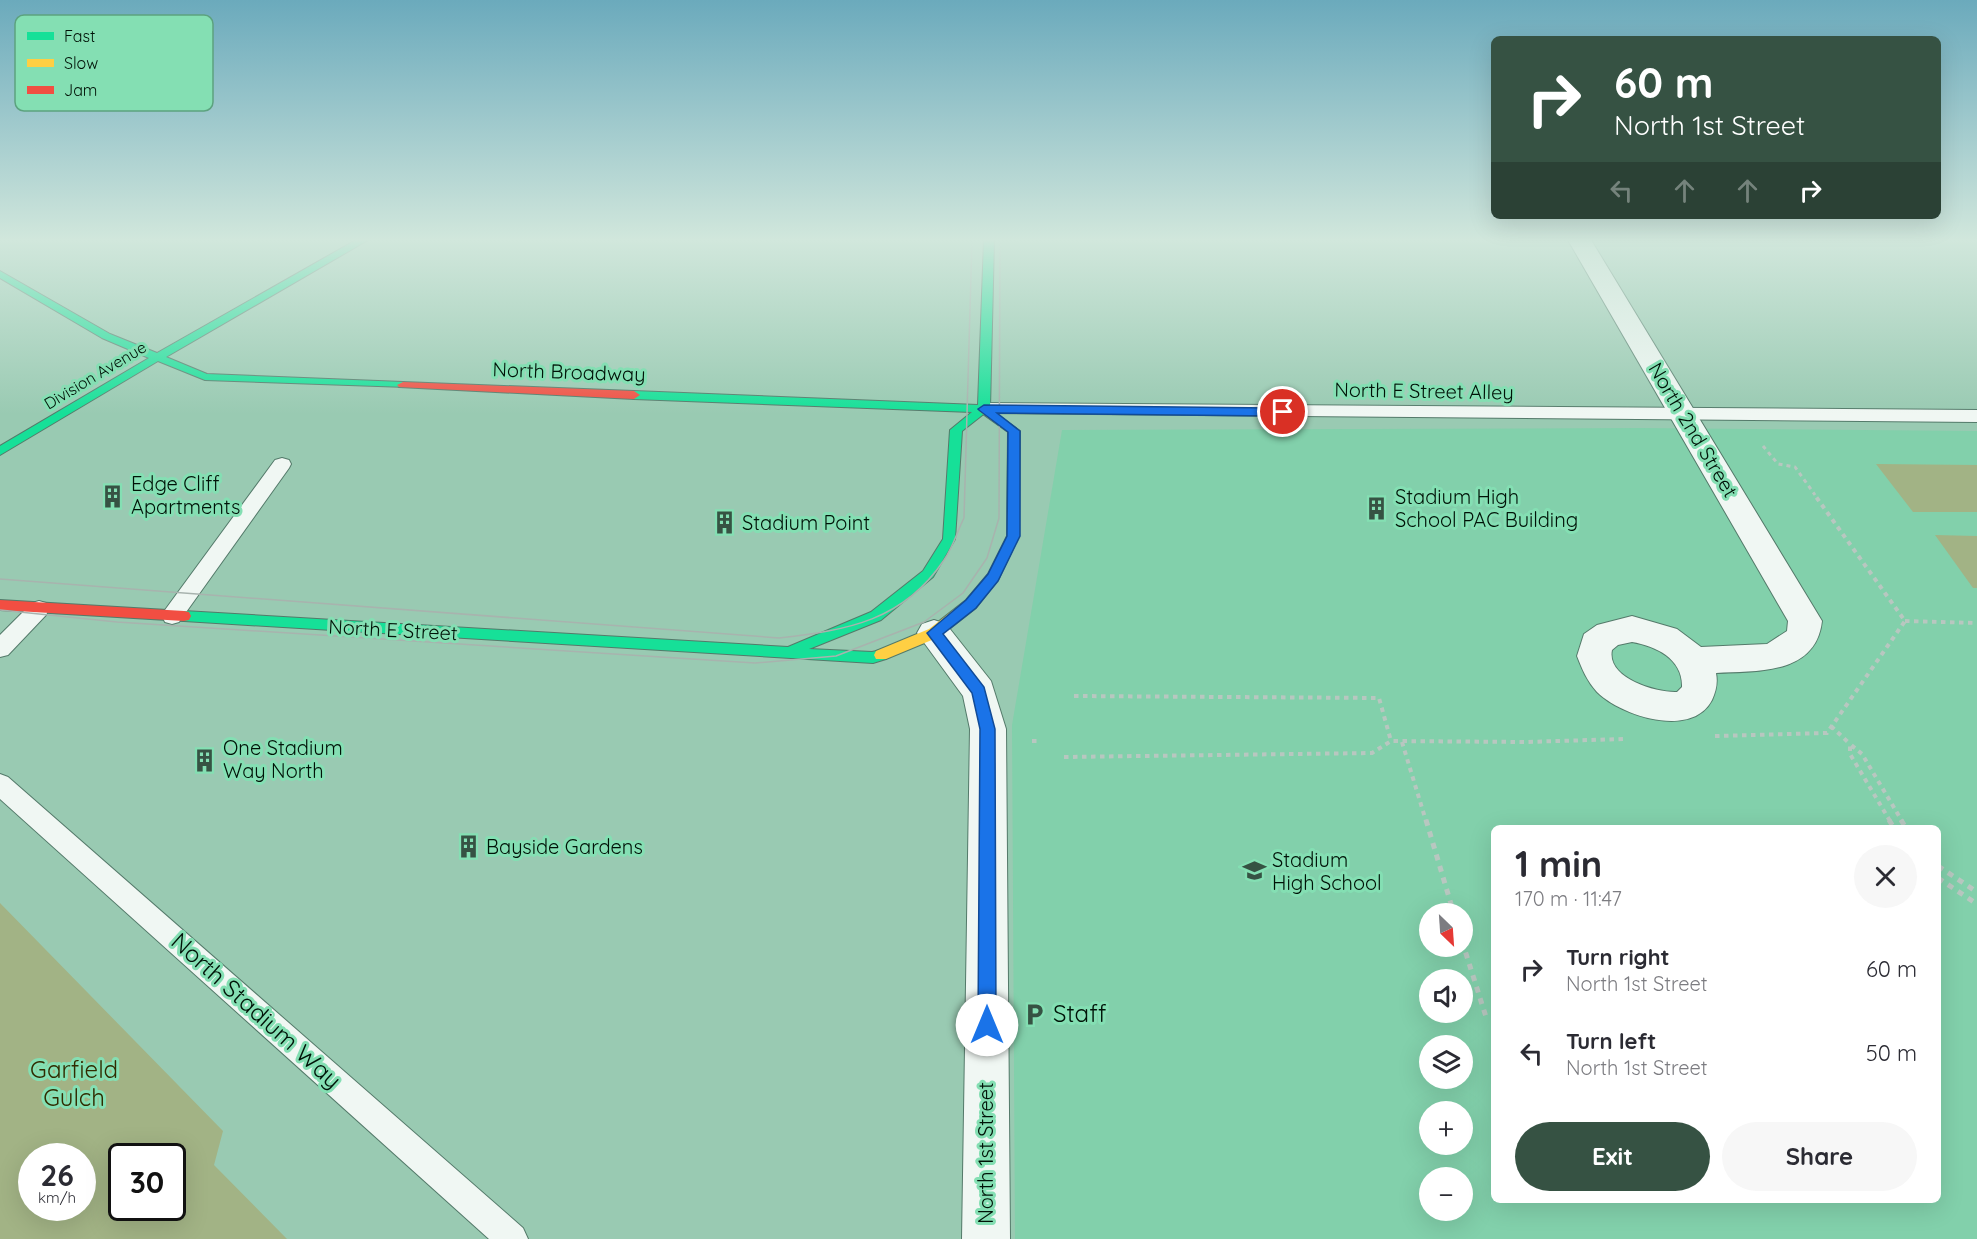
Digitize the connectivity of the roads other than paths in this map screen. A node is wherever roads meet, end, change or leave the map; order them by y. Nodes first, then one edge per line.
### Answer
1 (41, 298) edge
2 (262, 298) edge
3 (987, 298) edge
4 (1613, 298) edge
5 (156, 358) junction
6 (984, 409) junction
7 (1684, 416) junction
8 (1977, 416) edge
9 (0, 451) edge
10 (282, 464) dead end
11 (0, 605) edge
12 (39, 609) junction
13 (172, 616) junction
14 (934, 633) junction
15 (0, 649) edge
16 (785, 653) junction
17 (1693, 661) dead end
18 (0, 784) edge
19 (512, 1239) edge
20 (986, 1239) edge

1 - 5 street, North Broadway
2 - 5 street, Division Avenue
3 - 6 street
4 - 7 street, North 2nd Street
5 - 6 street, North Broadway
5 - 9 street, Division Avenue
6 - 7 lane, North E Street Alley
6 - 14 street
6 - 16 street, North E Street
7 - 8 lane, North E Street Alley
7 - 17 street, North 2nd Street
10 - 13 lane
11 - 12 street, North E Street
12 - 13 street, North E Street
12 - 15 lane
13 - 16 street, North E Street
14 - 16 street, North E Street
14 - 20 street, North 1st Street
18 - 19 lane, North Stadium Way

